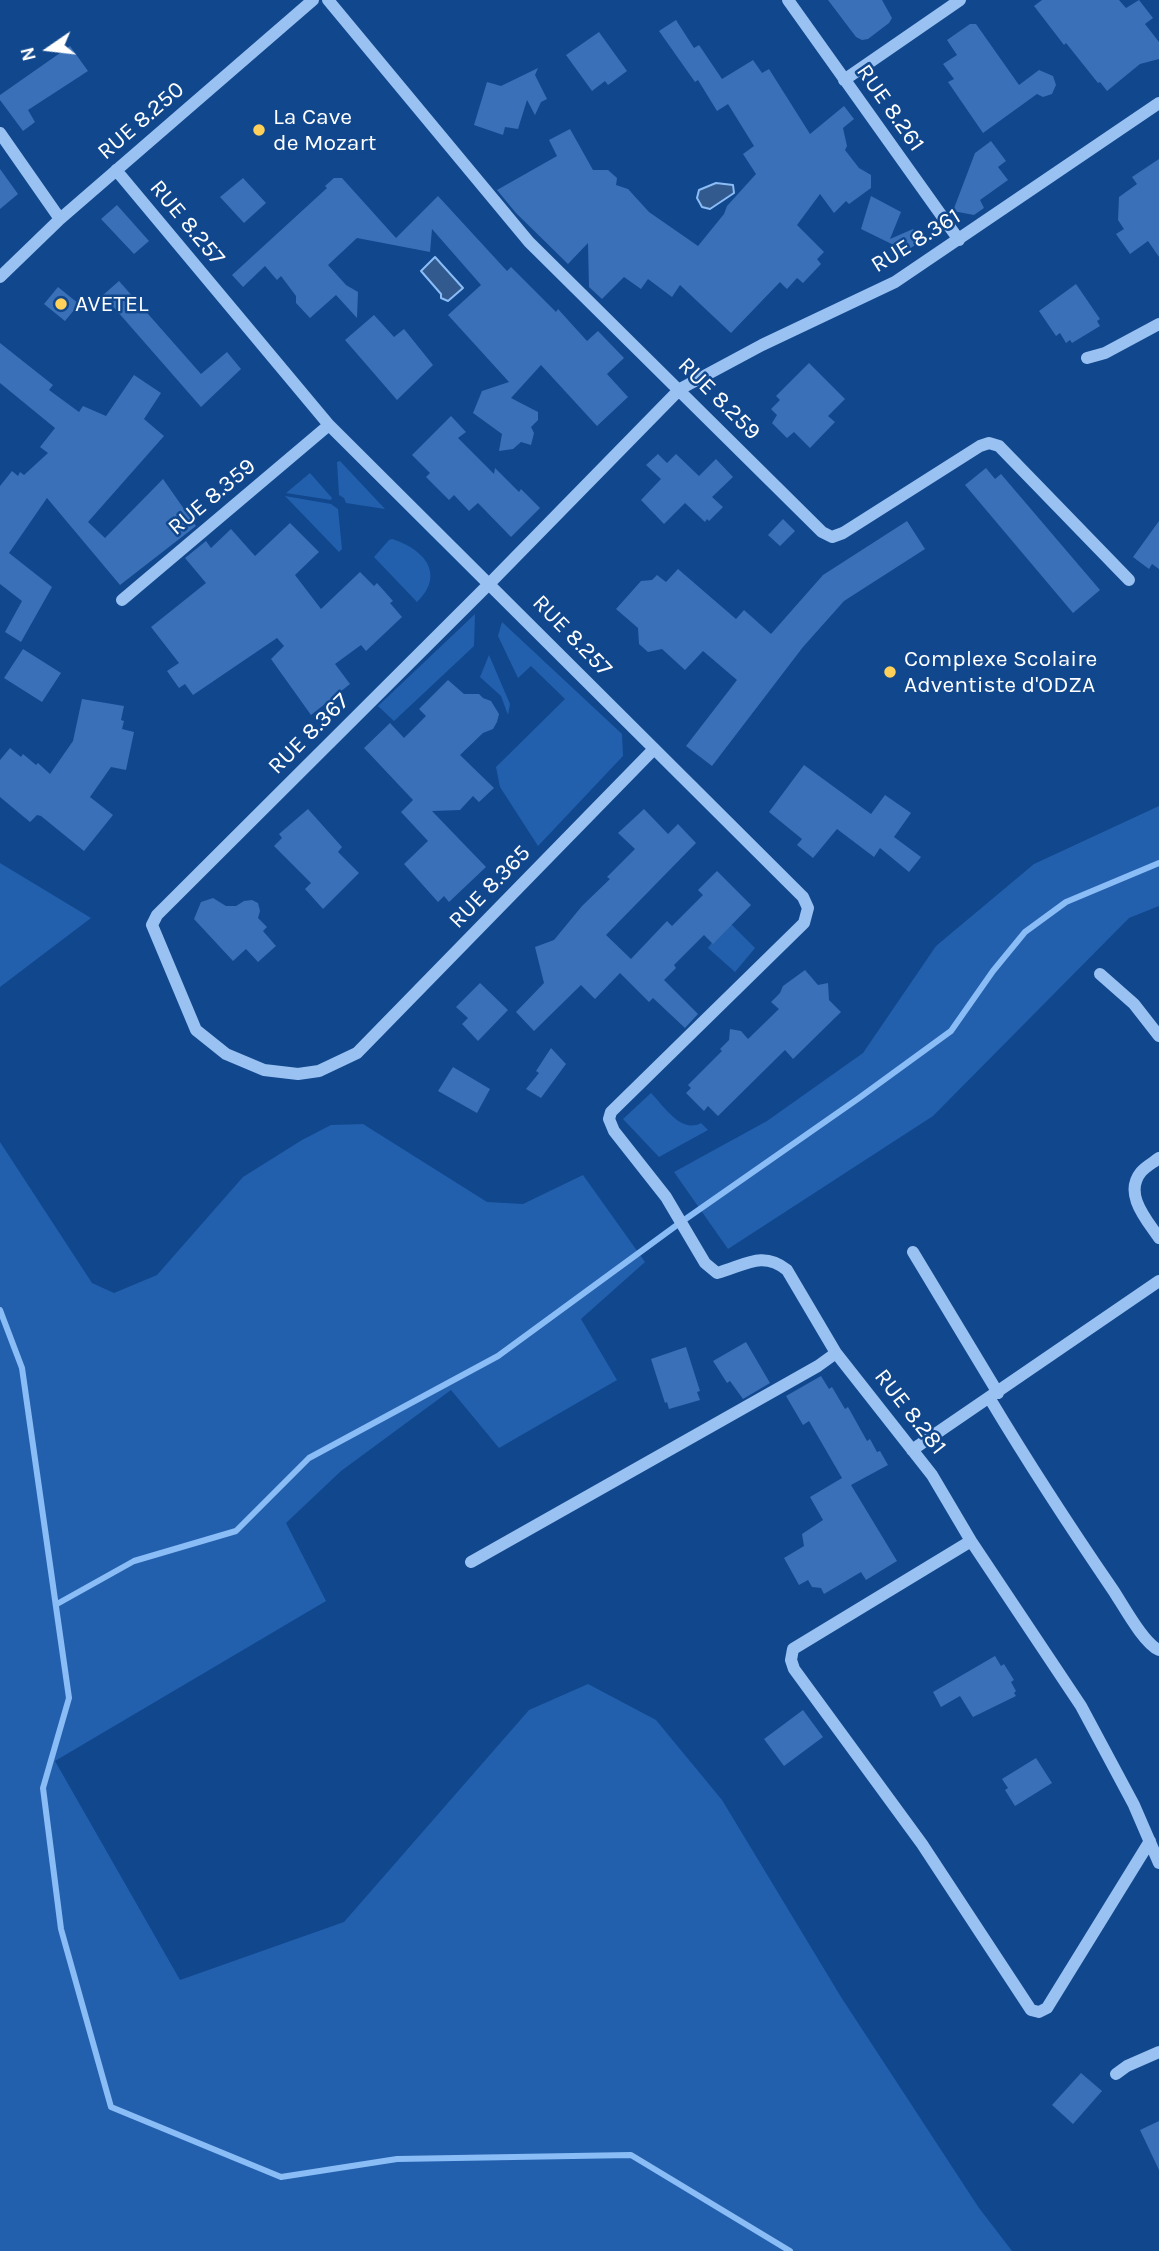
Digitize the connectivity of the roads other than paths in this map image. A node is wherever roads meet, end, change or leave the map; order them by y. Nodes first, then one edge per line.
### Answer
1 (313, 0) edge
2 (328, 0) edge
3 (788, 0) edge
4 (960, 0) edge
5 (845, 80) junction
6 (1159, 103) edge
7 (0, 133) edge
8 (116, 170) junction
9 (60, 219) junction
10 (958, 240) junction
11 (0, 278) edge
12 (1159, 324) edge
13 (1087, 358) dead end
14 (680, 389) junction
15 (329, 425) junction
16 (1129, 580) dead end
17 (490, 583) junction
18 (122, 600) dead end
19 (653, 750) junction
20 (1100, 974) dead end
21 (1159, 1036) edge
22 (358, 1053) joint
23 (609, 1119) joint
24 (1159, 1158) edge
25 (1159, 1238) edge
26 (913, 1252) dead end
27 (1159, 1281) edge
28 (836, 1353) junction
29 (994, 1396) junction
30 (912, 1450) junction
31 (971, 1541) junction
32 (471, 1562) dead end
33 (1159, 1650) edge
34 (1150, 1841) junction
35 (1159, 1863) edge
36 (1159, 2052) edge
37 (1116, 2074) dead end

1 - 8 street, RUE 8.250
2 - 14 street, RUE 8.259
3 - 5 street, RUE 8.261
4 - 5 street
5 - 10 street, RUE 8.261
6 - 10 street, RUE 8.361
7 - 9 street
8 - 9 street, RUE 8.250
8 - 15 street, RUE 8.257
9 - 11 street, RUE 8.250
10 - 14 street, RUE 8.361
12 - 13 street
14 - 16 street, RUE 8.259
14 - 17 street, RUE 8.361
15 - 17 street, RUE 8.257
15 - 18 street, RUE 8.359
17 - 19 street, RUE 8.257
17 - 22 street, RUE 8.367
19 - 22 street, RUE 8.365
19 - 23 street, RUE 8.257
20 - 21 street
23 - 28 street, RUE 8.281
24 - 25 street
26 - 29 street
27 - 29 street
28 - 30 street, RUE 8.281
28 - 32 street
29 - 30 street
29 - 33 street
30 - 31 street, RUE 8.281
31 - 34 street, RUE 8.281
31 - 34 street
34 - 35 street, RUE 8.281
36 - 37 street

